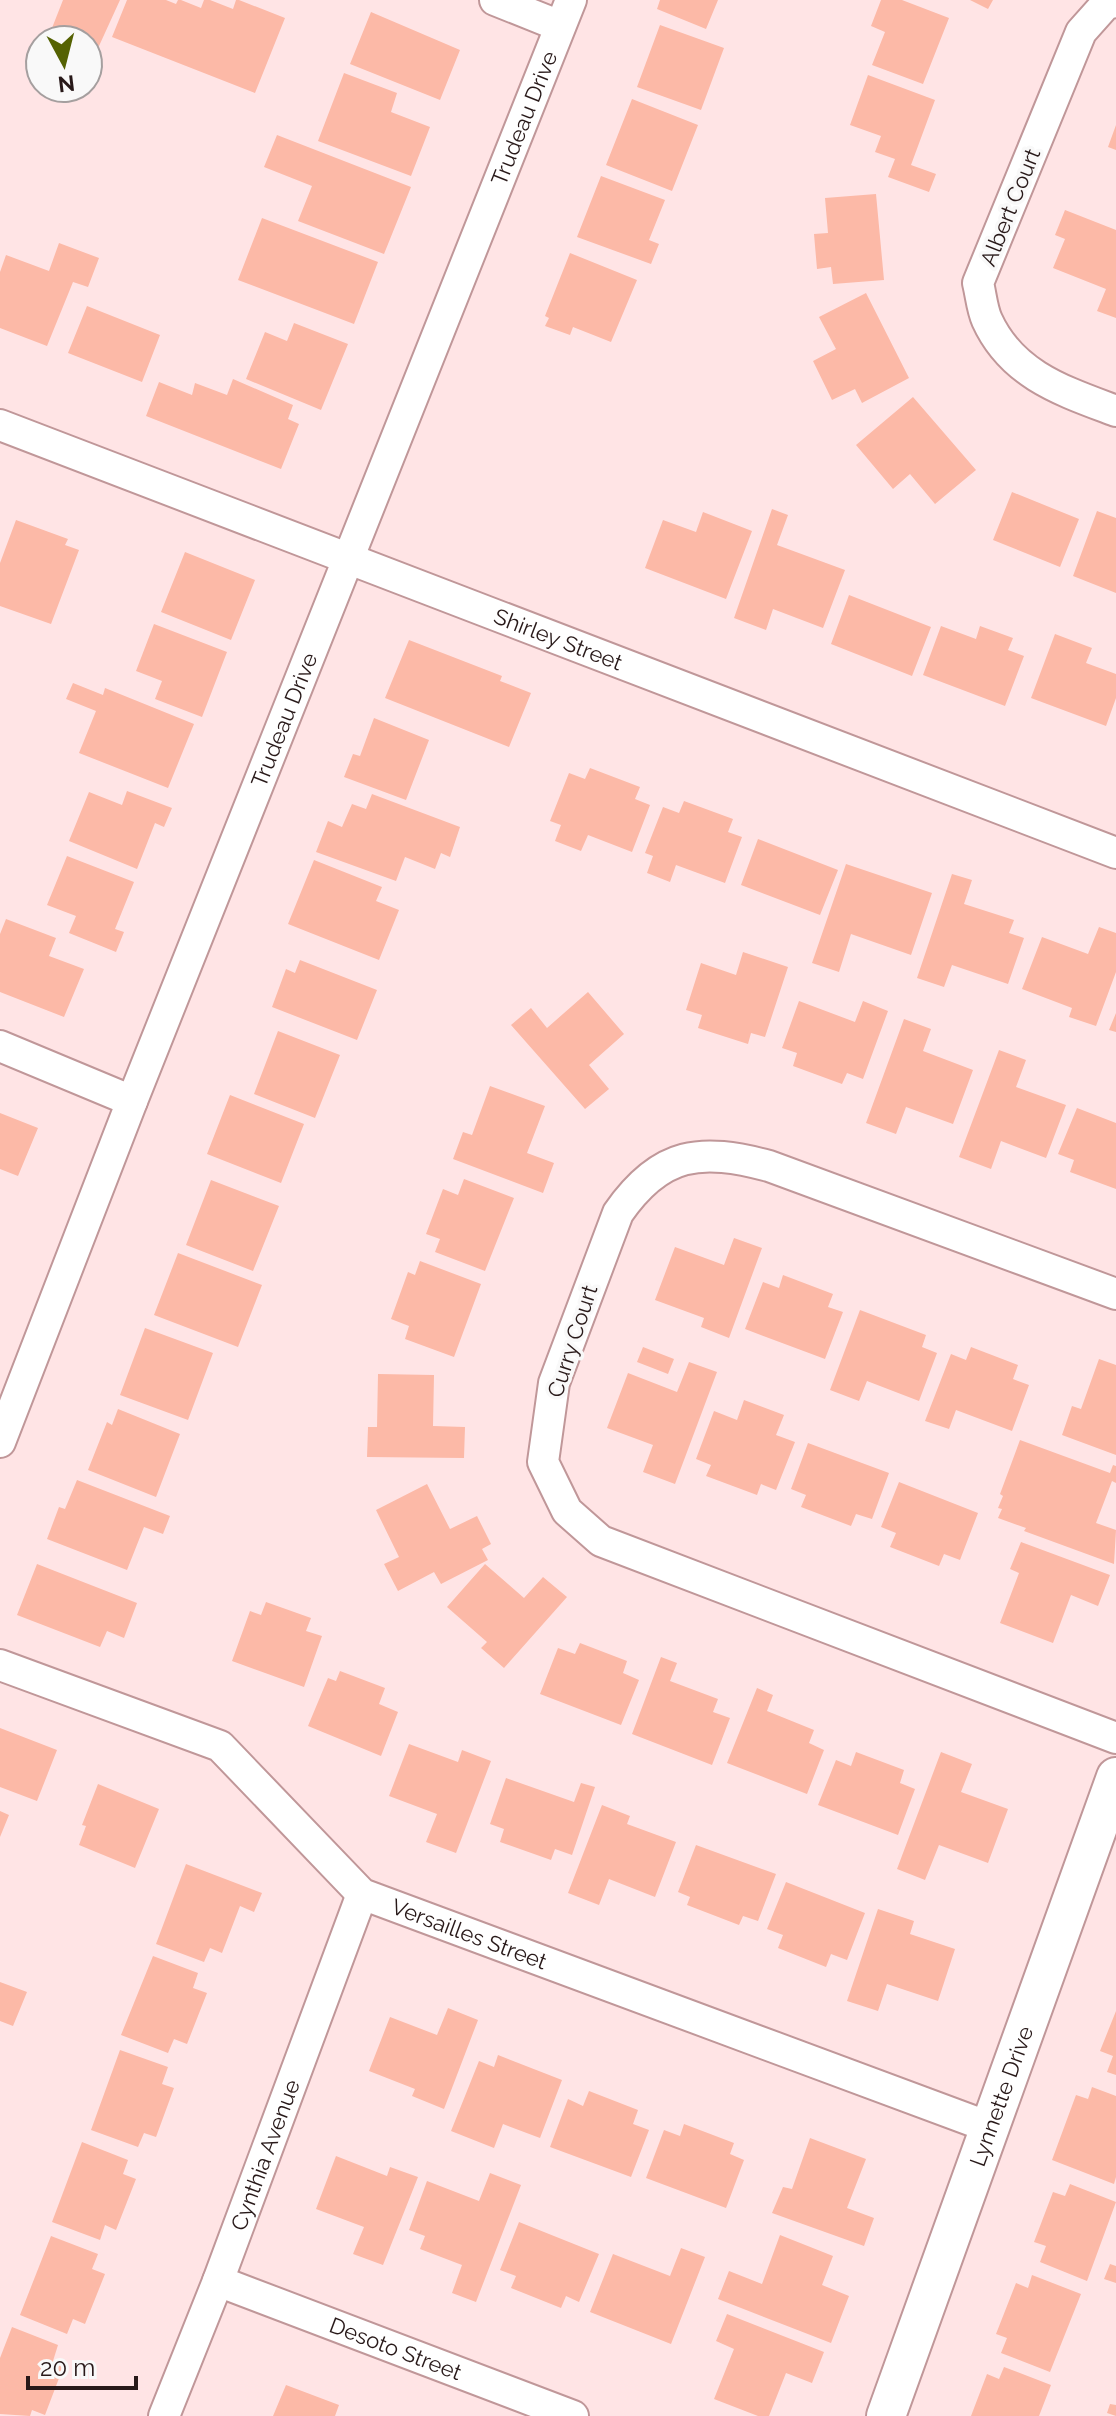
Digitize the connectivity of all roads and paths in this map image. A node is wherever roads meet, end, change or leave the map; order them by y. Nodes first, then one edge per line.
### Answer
1 (495, 0) edge
2 (1116, 2) edge
3 (566, 13) edge
4 (1116, 411) edge
5 (0, 425) edge
6 (347, 558) junction
7 (1116, 853) edge
8 (0, 1046) edge
9 (132, 1101) junction
10 (1116, 1294) edge
11 (0, 1442) edge
12 (0, 1665) edge
13 (1116, 1738) edge
14 (1116, 1777) edge
15 (362, 1894) junction
16 (989, 2127) junction
17 (218, 2281) junction
18 (164, 2416) edge
19 (573, 2416) edge
20 (886, 2416) edge

1 - 3 street
2 - 4 street, Albert Court
3 - 6 street, Trudeau Drive
5 - 6 street, Shirley Street
6 - 7 street, Shirley Street
6 - 9 street, Trudeau Drive
8 - 9 street
9 - 11 street, Trudeau Drive
10 - 13 street, Curry Court
12 - 15 street, Versailles Street
14 - 16 street, Lynnette Drive
15 - 16 street, Versailles Street
15 - 17 street, Cynthia Avenue
16 - 20 street, Lynnette Drive
17 - 18 street, Cynthia Avenue
17 - 19 street, Desoto Street

